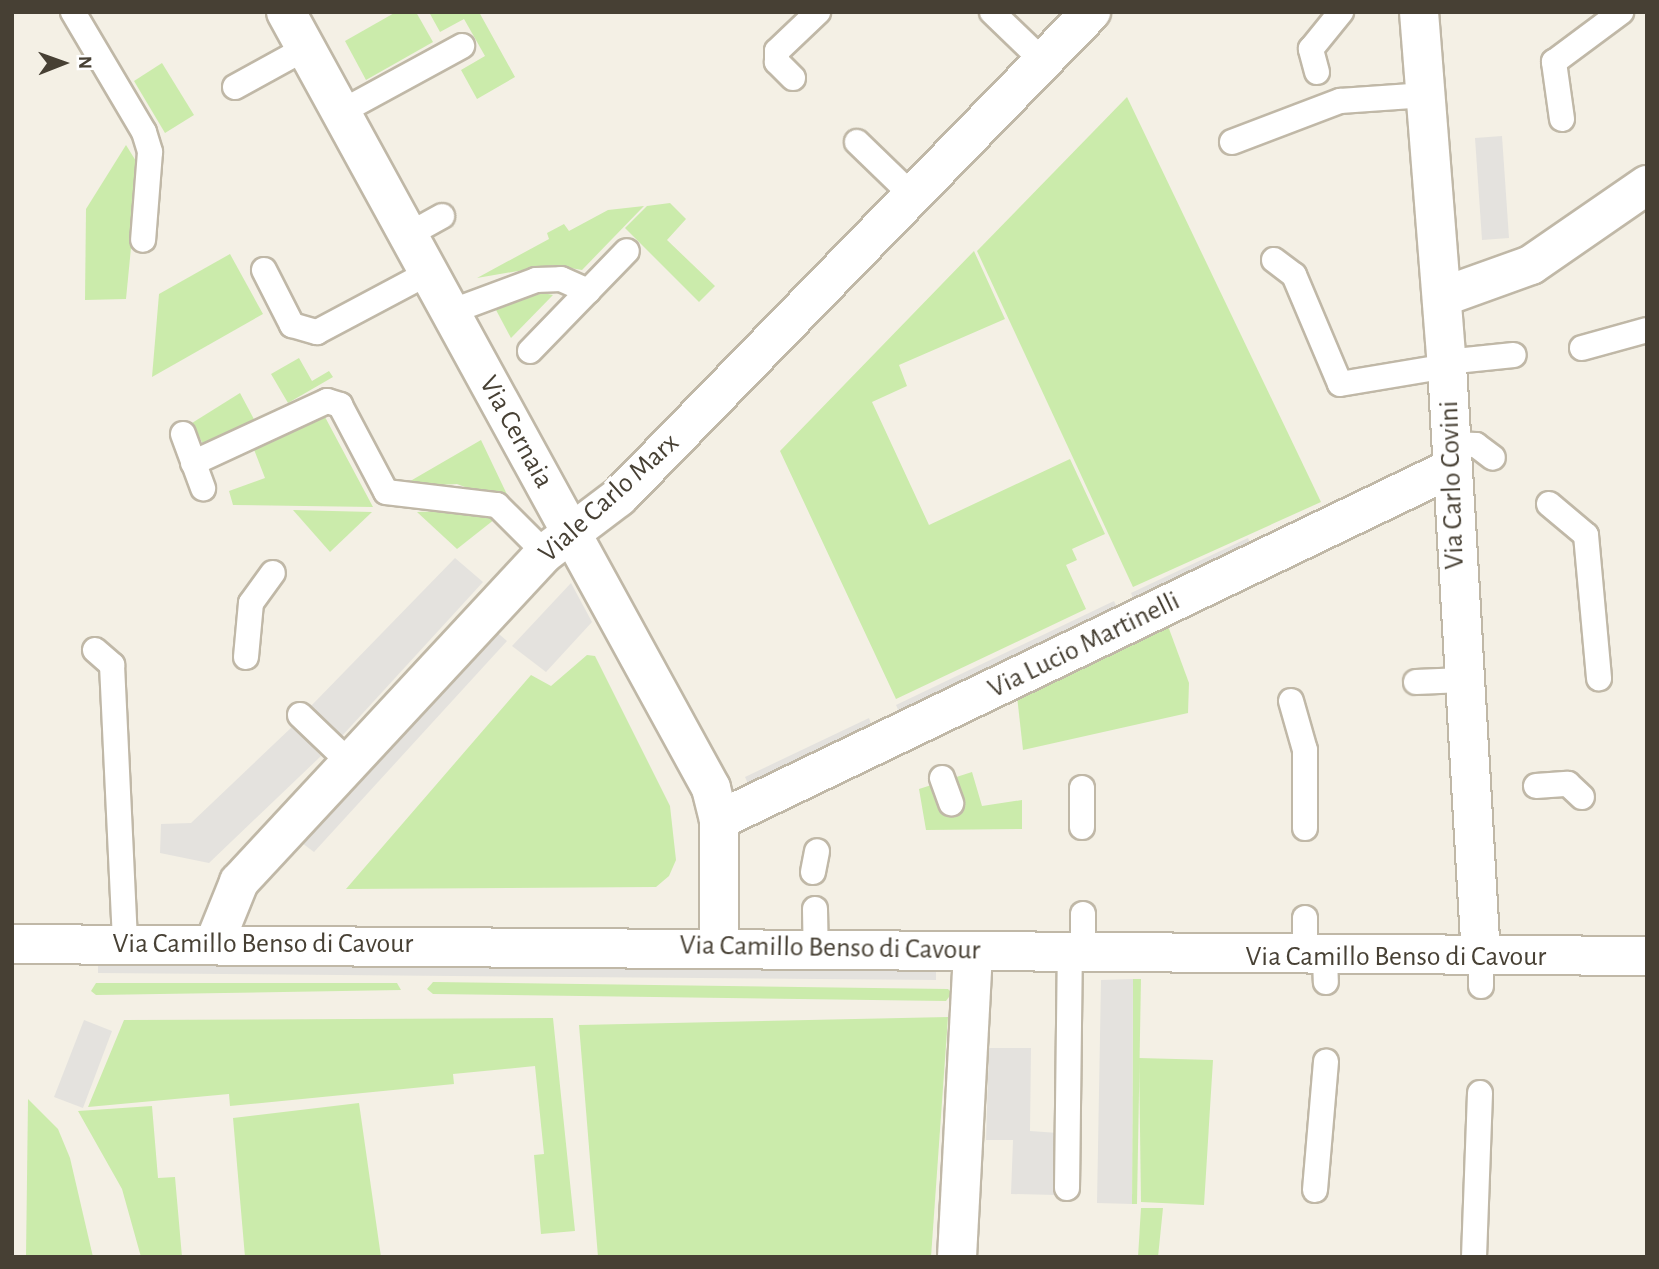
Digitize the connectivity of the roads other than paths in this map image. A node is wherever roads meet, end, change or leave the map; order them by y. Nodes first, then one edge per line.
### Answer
1 (73, 12) edge
2 (286, 12) edge
3 (818, 12) edge
4 (992, 12) edge
5 (1091, 12) edge
6 (1341, 12) edge
7 (1419, 12) edge
8 (1621, 12) edge
9 (462, 46) dead end
10 (306, 48) junction
11 (1044, 62) junction
12 (1317, 72) dead end
13 (793, 78) dead end
14 (235, 87) dead end
15 (1426, 95) junction
16 (341, 112) junction
17 (1562, 119) dead end
18 (857, 142) dead end
19 (1232, 142) dead end
20 (1628, 190) edge
21 (913, 197) junction
22 (442, 216) dead end
23 (408, 235) junction
24 (143, 240) dead end
25 (627, 251) dead end
26 (1274, 260) dead end
27 (264, 271) dead end
28 (429, 273) junction
29 (588, 291) junction
30 (1442, 296) junction
31 (450, 312) junction
32 (1647, 330) edge
33 (1582, 348) dead end
34 (530, 351) dead end
35 (1514, 355) dead end
36 (1447, 364) junction
37 (183, 434) dead end
38 (1450, 457) junction
39 (1493, 458) dead end
40 (193, 463) junction
41 (203, 488) dead end
42 (1549, 504) dead end
43 (557, 542) junction
44 (273, 573) dead end
45 (95, 650) dead end
46 (246, 657) dead end
47 (1599, 678) dead end
48 (1463, 680) junction
49 (1416, 682) dead end
50 (1291, 701) dead end
51 (300, 715) dead end
52 (349, 762) junction
53 (942, 778) dead end
54 (1536, 786) dead end
55 (1082, 788) dead end
56 (1582, 797) dead end
57 (951, 803) dead end
58 (719, 820) junction
59 (1082, 827) dead end
60 (1305, 828) dead end
61 (815, 909) dead end
62 (1083, 914) dead end
63 (1305, 918) dead end
64 (12, 944) edge
65 (125, 944) junction
66 (214, 944) junction
67 (719, 944) junction
68 (816, 948) junction
69 (974, 952) junction
70 (1077, 954) junction
71 (1647, 956) edge
72 (1319, 966) junction
73 (1481, 972) junction
74 (1326, 1061) dead end
75 (1480, 1093) dead end
76 (1068, 1188) dead end
77 (1315, 1190) dead end
78 (957, 1257) edge
79 (1474, 1257) edge

1 - 24 lane
2 - 10 street, Via Cernaia
3 - 13 lane
4 - 11 lane
5 - 11 street, Viale Carlo Marx
6 - 12 lane
7 - 15 street, Via Carlo Covini
8 - 17 lane
9 - 16 lane
10 - 14 lane
10 - 16 street, Via Cernaia
11 - 21 street, Viale Carlo Marx
15 - 19 lane
15 - 30 street, Via Carlo Covini
16 - 23 street, Via Cernaia
18 - 21 lane
20 - 30 street
21 - 43 street, Viale Carlo Marx
22 - 23 lane
23 - 28 street, Via Cernaia
25 - 29 lane
26 - 36 lane
27 - 28 lane
28 - 31 street, Via Cernaia
29 - 31 lane
29 - 34 lane
30 - 36 street, Via Carlo Covini
31 - 43 street, Via Cernaia
32 - 33 lane
35 - 36 lane
36 - 38 street, Via Carlo Covini
37 - 40 lane
38 - 39 lane
38 - 48 street, Via Carlo Covini
38 - 58 street, Via Lucio Martinelli
40 - 41 lane
40 - 43 lane
42 - 47 lane
43 - 52 street, Viale Carlo Marx
43 - 58 street, Via Cernaia
44 - 46 lane
45 - 65 lane
48 - 49 lane
48 - 73 street, Via Carlo Covini
50 - 60 lane
51 - 52 lane
52 - 66 street, Viale Carlo Marx
53 - 57 lane
54 - 56 lane
55 - 59 lane
58 - 67 street, Via Cernaia
61 - 68 lane
62 - 70 lane
63 - 72 lane
64 - 65 street, Via Camillo Benso di Cavour
65 - 66 street, Via Camillo Benso di Cavour
66 - 67 street, Via Camillo Benso di Cavour
67 - 68 street, Via Camillo Benso di Cavour
68 - 69 street, Via Camillo Benso di Cavour
69 - 70 street, Via Camillo Benso di Cavour
69 - 78 street
70 - 72 street, Via Camillo Benso di Cavour
70 - 76 lane
71 - 73 street, Via Camillo Benso di Cavour
72 - 73 street, Via Camillo Benso di Cavour
74 - 77 lane
75 - 79 lane

